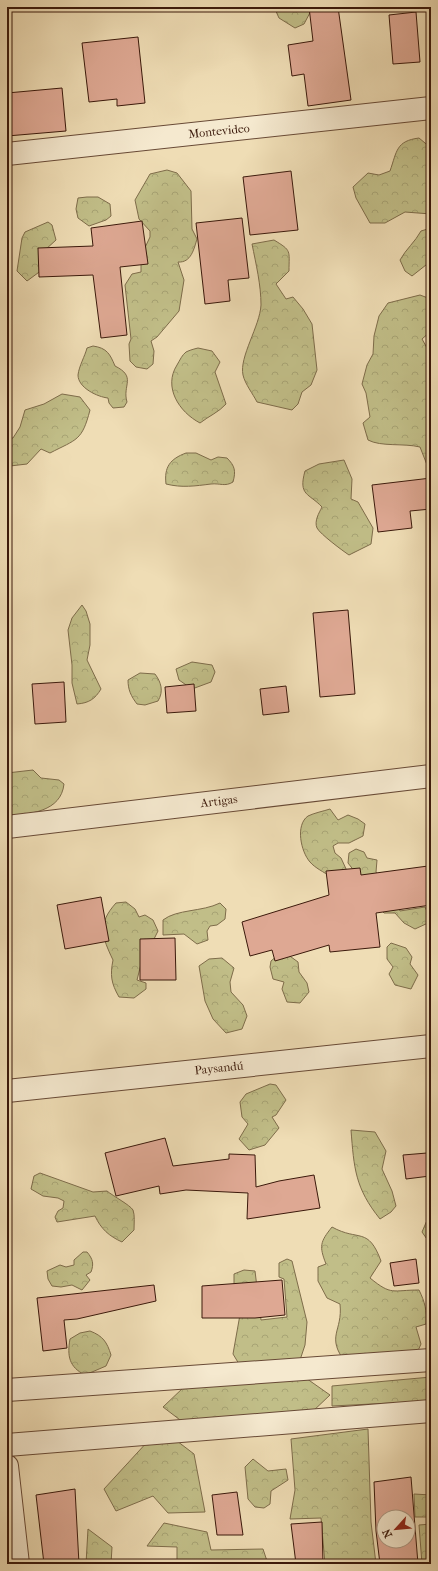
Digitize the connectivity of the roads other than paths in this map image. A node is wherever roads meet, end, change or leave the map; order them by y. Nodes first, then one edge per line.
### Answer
1 (431, 108) edge
2 (7, 154) edge
3 (431, 776) edge
4 (7, 827) edge
5 (431, 1046) edge
6 (7, 1091) edge
7 (431, 1360) edge
8 (7, 1390) edge
9 (431, 1411) edge
10 (7, 1445) edge
11 (7, 1466) edge
12 (18, 1564) edge

1 - 2 street, Montevideo
3 - 4 street, Artigas
5 - 6 street, Paysandú
7 - 8 street
9 - 10 street
11 - 12 street

